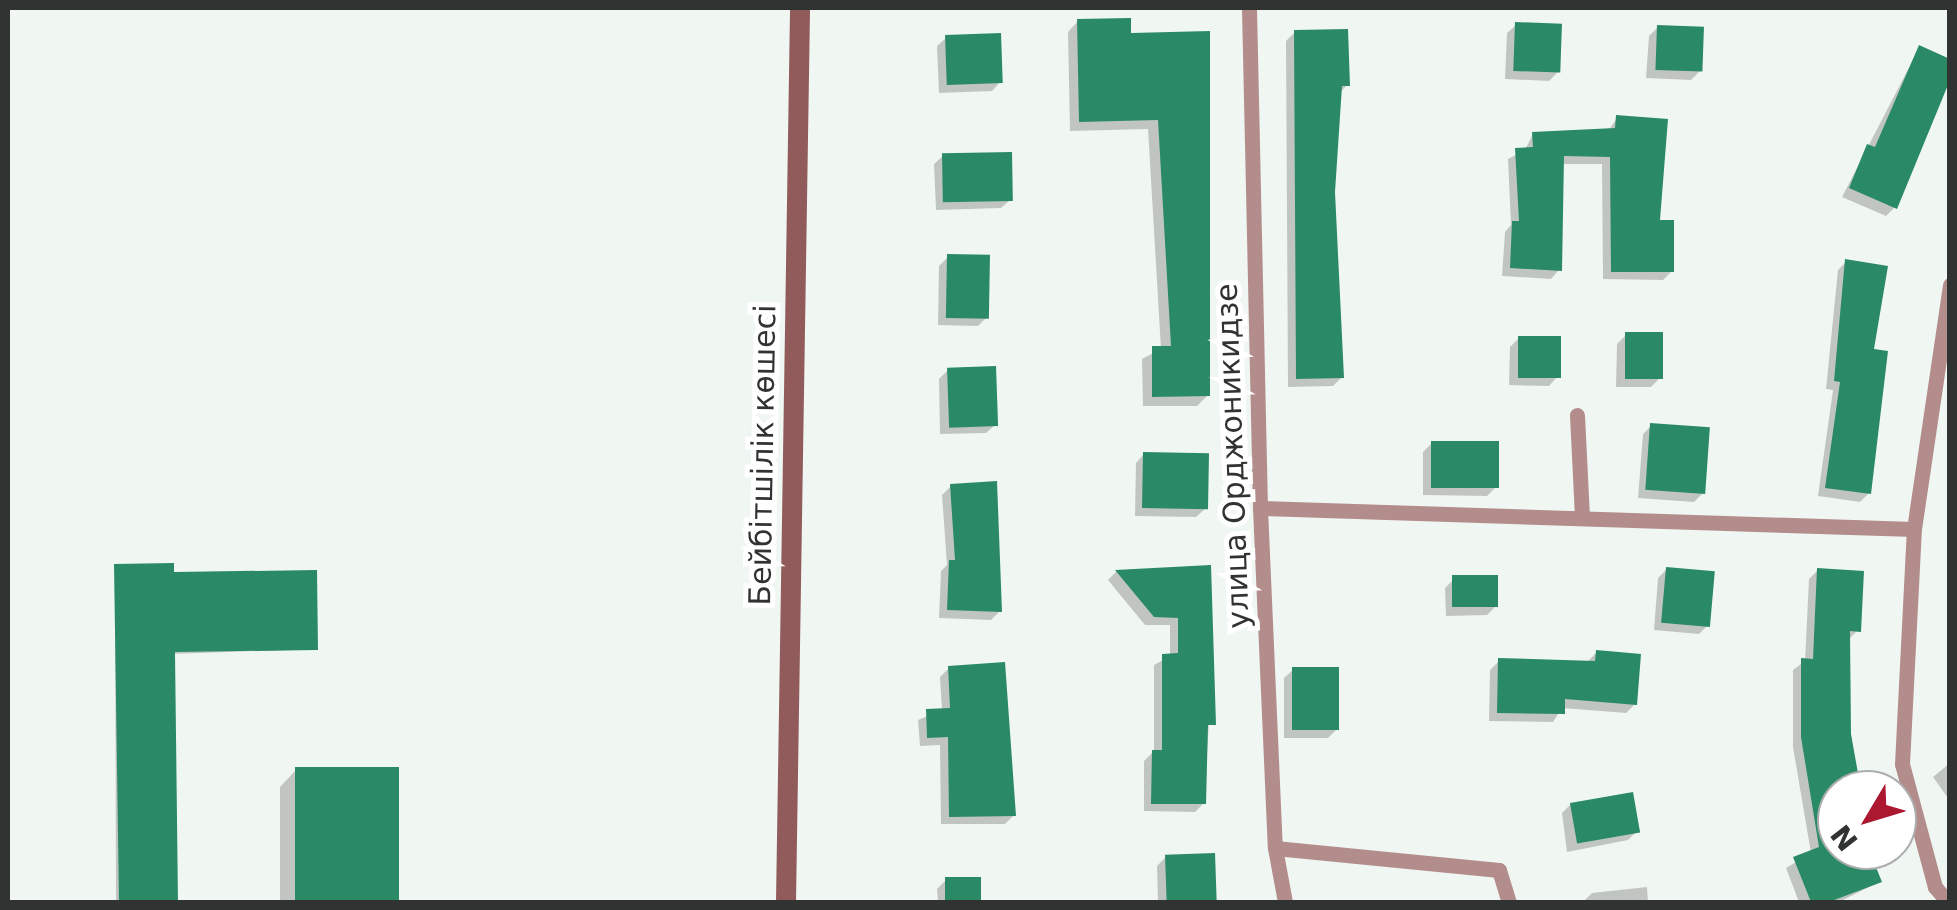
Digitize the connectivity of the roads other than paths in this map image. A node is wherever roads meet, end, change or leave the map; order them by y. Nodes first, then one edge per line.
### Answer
1 (800, 8) edge
2 (1249, 8) edge
3 (1950, 285) edge
4 (1577, 414) dead end
5 (1260, 508) junction
6 (1582, 518) junction
7 (1914, 529) junction
8 (1274, 848) junction
9 (786, 902) edge
10 (1285, 902) edge
11 (1508, 902) edge
12 (1948, 902) edge

1 - 9 street, Бейбітшілік көшесі
2 - 5 lane, улица Орджоникидзе
3 - 7 lane
4 - 6 lane
5 - 6 lane
5 - 8 lane, улица Орджоникидзе
6 - 7 lane
7 - 12 lane
8 - 10 lane, улица Орджоникидзе
8 - 11 lane

